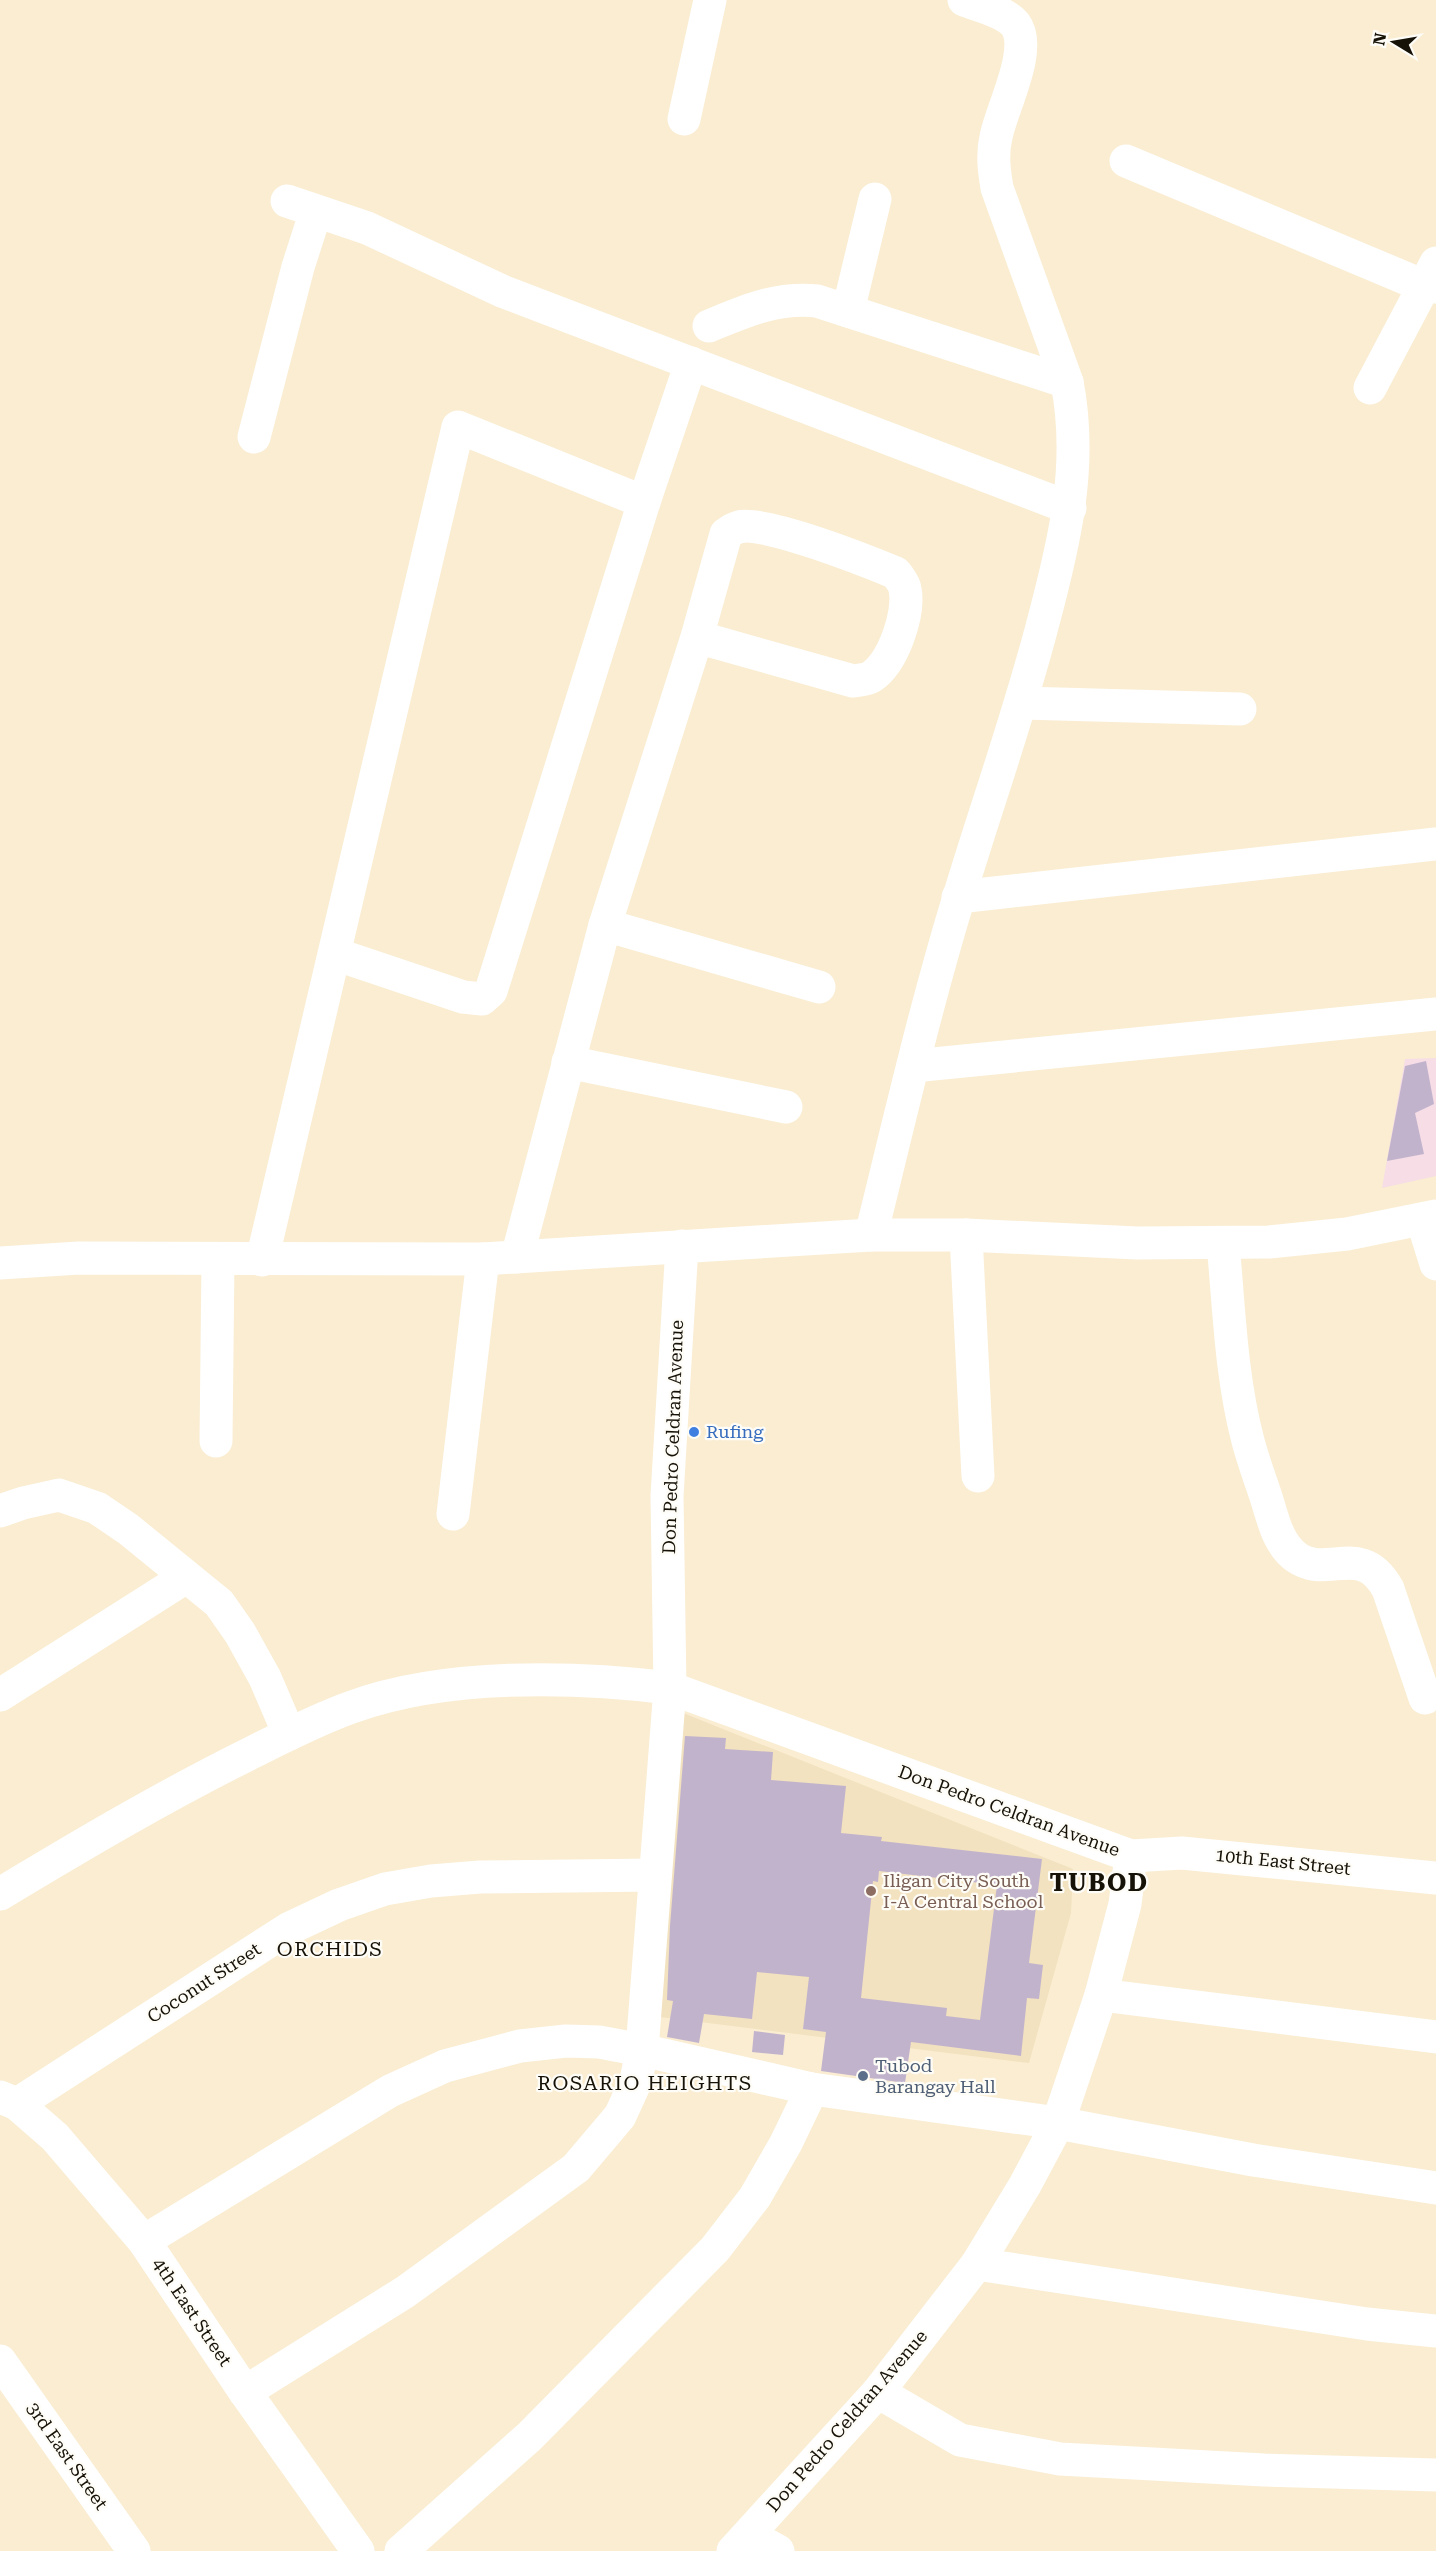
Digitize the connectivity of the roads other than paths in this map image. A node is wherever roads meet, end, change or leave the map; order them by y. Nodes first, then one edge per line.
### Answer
1 (710, 0) edge
2 (964, 0) edge
3 (684, 119) dead end
4 (1126, 161) dead end
5 (875, 199) dead end
6 (1432, 279) edge
7 (848, 311) junction
8 (709, 326) dead end
9 (691, 363) junction
10 (1067, 382) junction
11 (1370, 388) dead end
12 (254, 437) dead end
13 (644, 502) junction
14 (1070, 508) junction
15 (697, 637) junction
16 (1022, 703) junction
17 (1240, 709) dead end
18 (1436, 844) edge
19 (958, 897) junction
20 (605, 925) junction
21 (335, 954) junction
22 (819, 987) dead end
23 (1436, 1014) edge
24 (568, 1062) junction
25 (913, 1066) junction
26 (786, 1107) dead end
27 (1429, 1218) edge
28 (871, 1235) junction
29 (966, 1235) junction
30 (1223, 1243) junction
31 (682, 1246) junction
32 (517, 1257) junction
33 (218, 1259) junction
34 (483, 1259) junction
35 (261, 1260) junction
36 (0, 1263) edge
37 (1436, 1264) edge
38 (216, 1441) dead end
39 (978, 1476) dead end
40 (0, 1511) edge
41 (453, 1514) dead end
42 (186, 1577) junction
43 (670, 1688) junction
44 (0, 1695) edge
45 (1425, 1698) dead end
46 (288, 1734) junction
47 (1131, 1856) junction
48 (655, 1875) junction
49 (1436, 1878) edge
50 (0, 1894) edge
51 (1101, 1995) junction
52 (1436, 2037) edge
53 (642, 2050) junction
54 (812, 2089) junction
55 (8, 2101) edge
56 (1058, 2123) junction
57 (1436, 2188) edge
58 (144, 2241) junction
59 (977, 2264) junction
60 (1436, 2331) edge
61 (0, 2361) edge
62 (245, 2392) junction
63 (878, 2392) junction
64 (1436, 2475) edge
65 (741, 2543) edge
66 (134, 2551) edge
67 (358, 2551) edge
68 (401, 2551) edge
69 (778, 2551) edge

1 - 3 street
2 - 10 street
4 - 6 street
5 - 7 street
6 - 11 street
7 - 8 street
7 - 10 street
9 - 12 street
9 - 13 street
9 - 14 street
10 - 14 street
13 - 21 street
13 - 21 street
14 - 16 street
15 - 15 street
15 - 20 street
16 - 17 street
16 - 19 street
18 - 19 street
19 - 25 street
20 - 22 street
20 - 24 street
21 - 35 street
23 - 25 street
24 - 26 street
24 - 32 street
25 - 28 street
27 - 30 street
27 - 37 street
28 - 29 street
28 - 31 street
29 - 30 street
29 - 39 street
30 - 45 street
31 - 32 street
31 - 43 street, Don Pedro Celdran Avenue
32 - 34 street
33 - 35 street
33 - 36 street
33 - 38 street
34 - 35 street
34 - 41 street
40 - 42 street
42 - 44 street
42 - 46 street
43 - 46 street
43 - 47 street, Don Pedro Celdran Avenue
43 - 48 street
46 - 50 street
47 - 49 street, 10th East Street
47 - 51 street, Don Pedro Celdran Avenue
48 - 53 street
48 - 55 street, Coconut Street
51 - 52 street
51 - 56 street, Don Pedro Celdran Avenue
53 - 54 street
53 - 58 street
53 - 62 street
54 - 56 street
54 - 68 street
55 - 58 street, 4th East Street
56 - 57 street
56 - 59 street, Don Pedro Celdran Avenue
58 - 62 street, 4th East Street
59 - 60 street
59 - 63 street, Don Pedro Celdran Avenue
61 - 66 street, 3rd East Street
62 - 67 street, 4th East Street
63 - 64 street
63 - 65 street, Don Pedro Celdran Avenue
65 - 69 street

